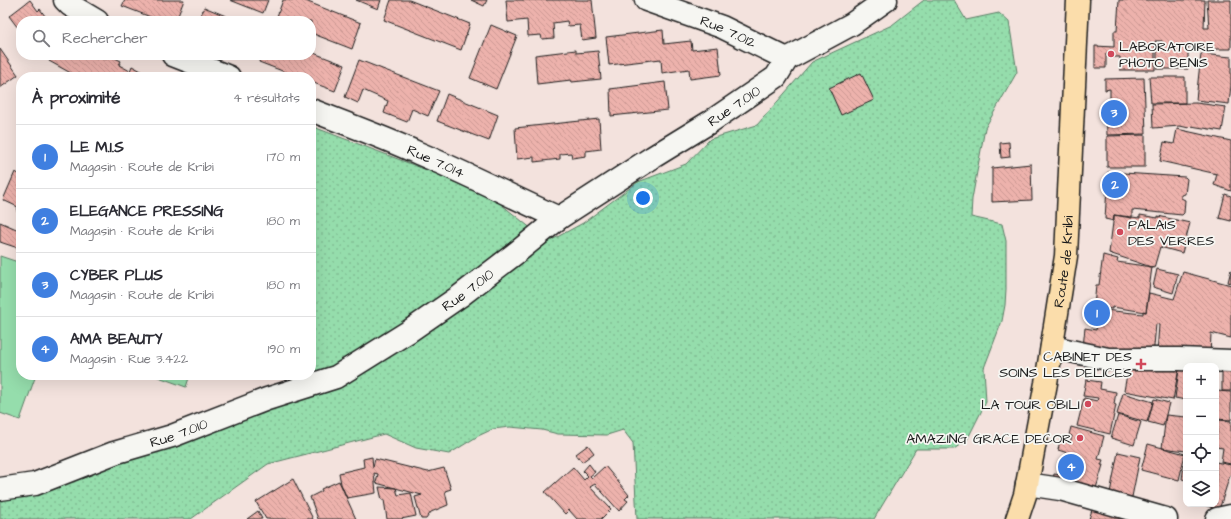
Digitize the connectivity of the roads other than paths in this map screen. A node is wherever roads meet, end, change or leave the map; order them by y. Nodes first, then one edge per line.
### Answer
1 (65, 0) edge
2 (646, 0) edge
3 (886, 0) edge
4 (1078, 0) edge
5 (89, 16) edge
6 (787, 59) junction
7 (186, 60) edge
8 (216, 72) edge
9 (316, 112) edge
10 (559, 218) junction
11 (1052, 347) junction
12 (1231, 361) edge
13 (1027, 484) junction
14 (0, 488) edge
15 (1231, 516) edge
16 (1017, 519) edge
17 (1166, 519) edge
18 (1217, 519) edge

1 - 5 street
2 - 6 street, Rue 7.012
3 - 6 street
4 - 11 main road, Route de Kribi
6 - 10 street, Rue 7.010
7 - 8 street
9 - 10 street, Rue 7.014
10 - 14 street, Rue 7.010
11 - 12 street
11 - 13 main road, Route de Kribi
13 - 16 main road, Route de Kribi
13 - 17 street
15 - 18 street

